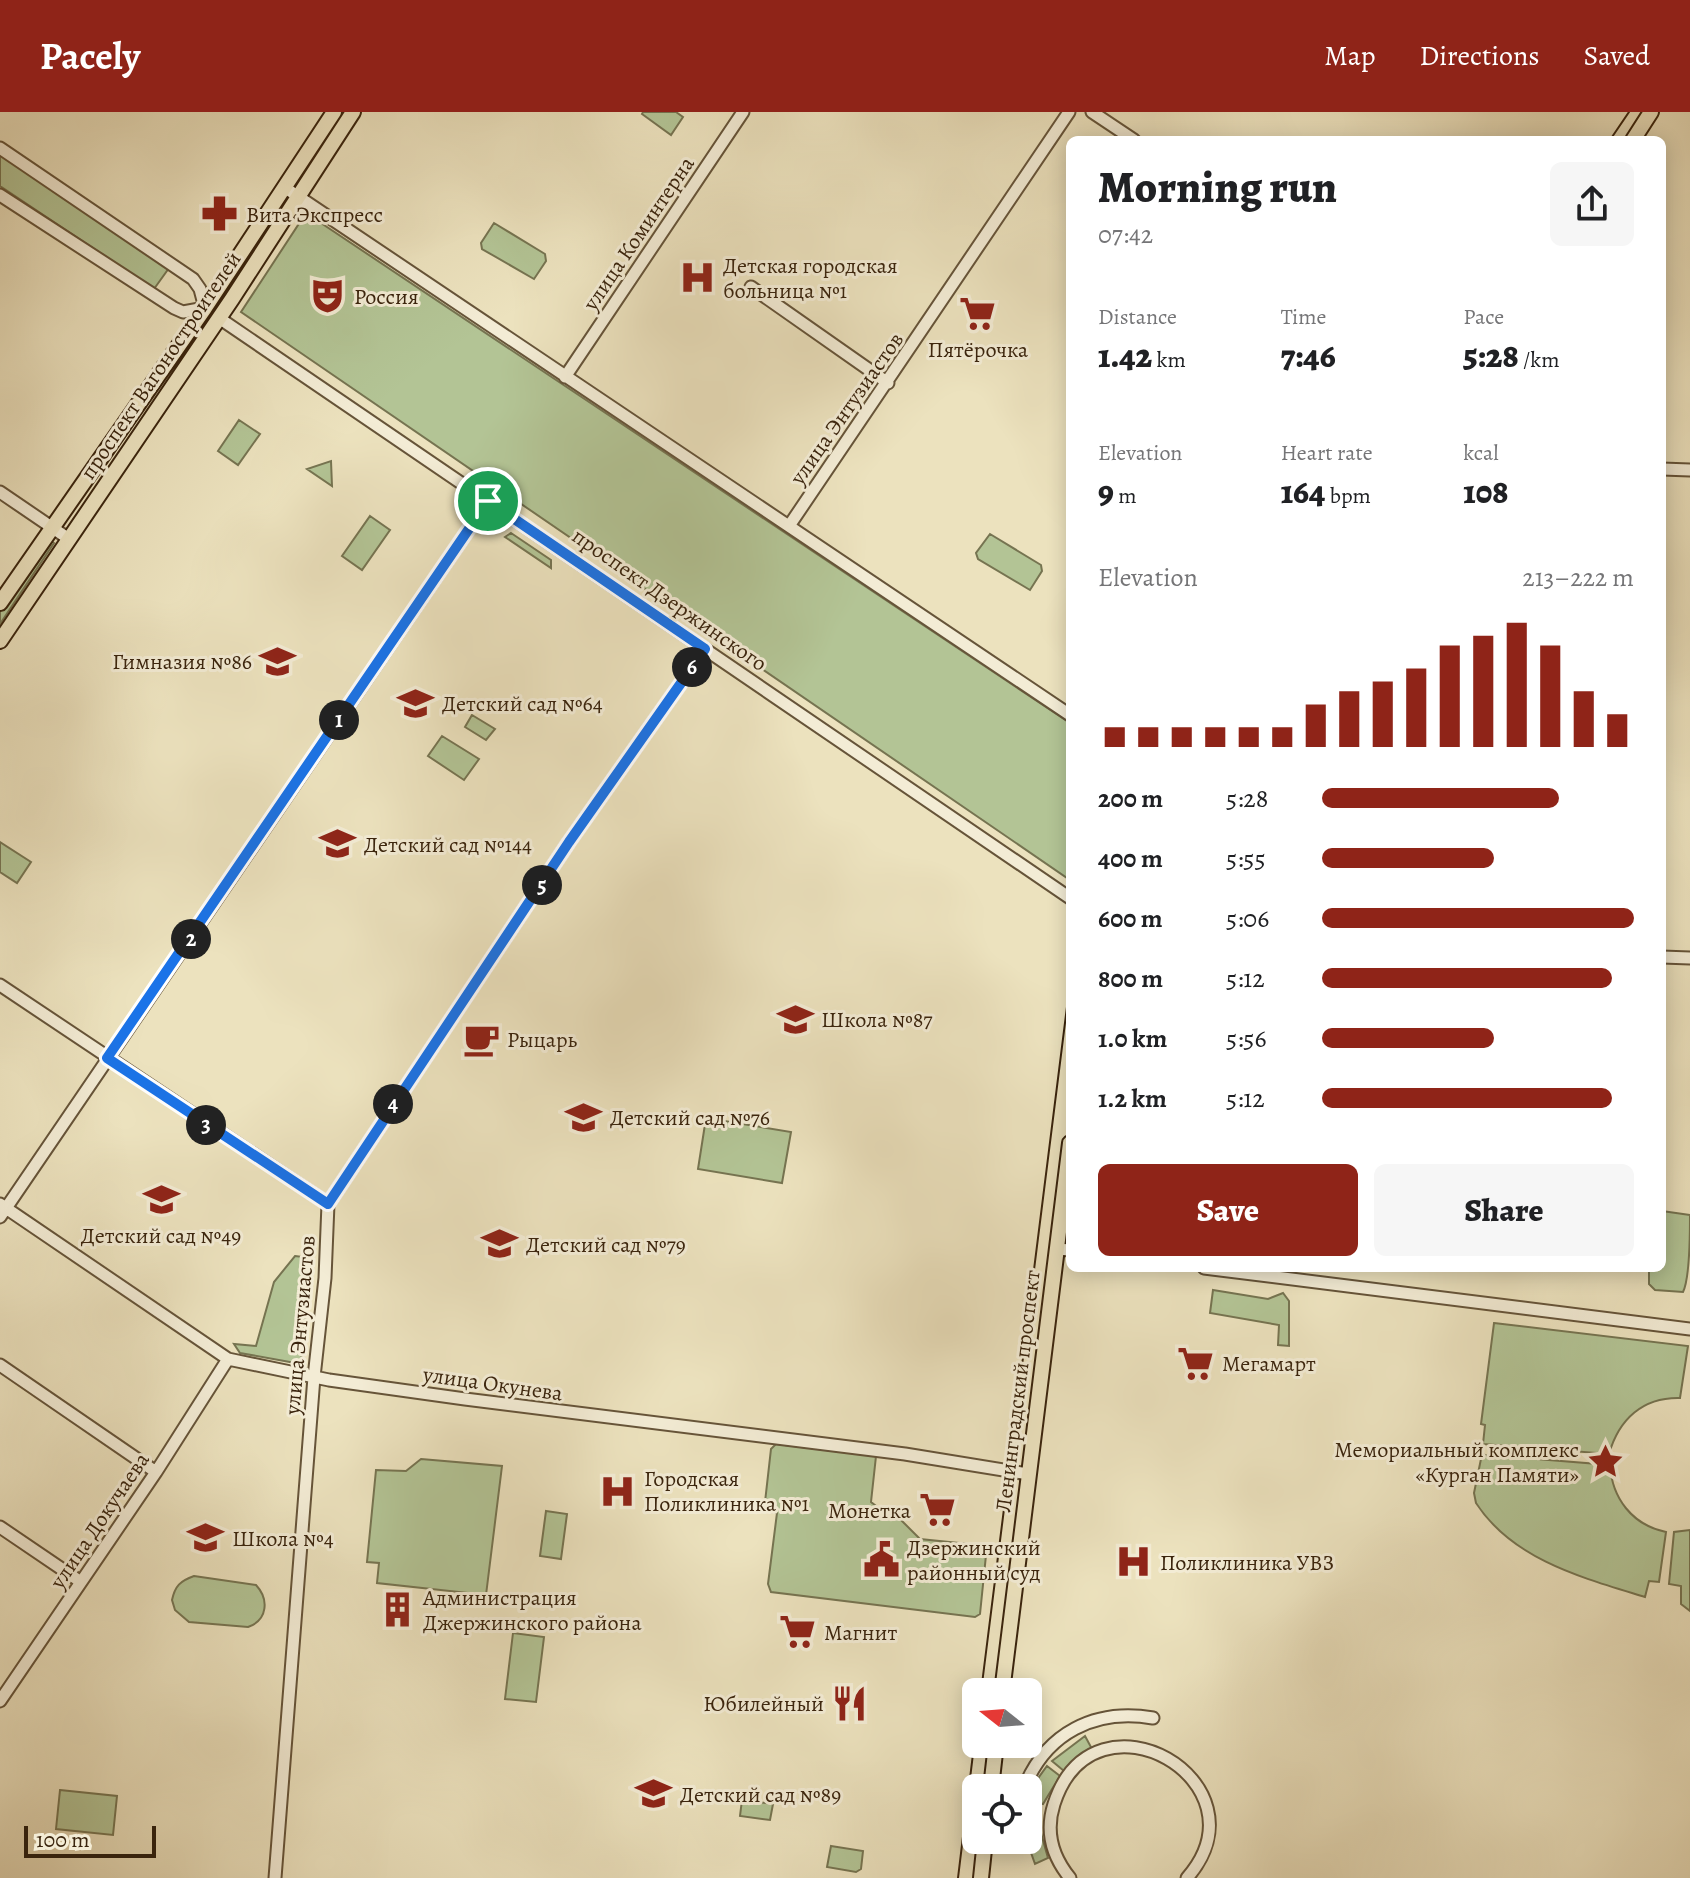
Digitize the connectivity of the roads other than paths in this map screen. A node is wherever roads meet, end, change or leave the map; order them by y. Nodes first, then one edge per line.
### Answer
1 (334, 112) edge
2 (353, 112) edge
3 (743, 112) edge
4 (1069, 112) edge
5 (1092, 112) edge
6 (1651, 112) edge
7 (1128, 136) edge
8 (1636, 136) edge
9 (0, 148) edge
10 (284, 187) junction
11 (0, 195) edge
12 (299, 197) junction
13 (751, 287) dead end
14 (205, 308) junction
15 (219, 318) junction
16 (565, 377) junction
17 (888, 383) junction
18 (1666, 469) edge
19 (1690, 470) edge
20 (0, 492) edge
21 (488, 501) junction
22 (789, 526) junction
23 (51, 527) junction
24 (69, 539) junction
25 (0, 603) edge
26 (0, 641) edge
27 (705, 649) junction
28 (1066, 712) edge
29 (1066, 895) edge
30 (1666, 957) edge
31 (1690, 958) edge
32 (0, 985) edge
33 (107, 1058) junction
34 (328, 1204) junction
35 (1066, 1204) edge
36 (2, 1210) edge
37 (1063, 1250) edge
38 (1236, 1272) edge
39 (1690, 1329) edge
40 (228, 1359) junction
41 (0, 1365) edge
42 (314, 1377) junction
43 (156, 1472) junction
44 (1028, 1474) junction
45 (0, 1527) edge
46 (81, 1582) junction
47 (1004, 1678) edge
48 (2, 1694) edge
49 (1153, 1718) dead end
50 (1031, 1774) edge
51 (984, 1854) edge
52 (275, 1878) edge
53 (981, 1878) edge
54 (1070, 1878) edge
55 (1187, 1878) edge

1 - 10 main road, проспект Вагоностроителей
2 - 12 main road, проспект Вагоностроителей
3 - 16 street, улица Коминтерна
4 - 17 street, улица Энтузиастов
5 - 7 street
6 - 8 main road
9 - 14 street, проспект Дзержинского
10 - 12 street
10 - 14 main road, проспект Вагоностроителей
11 - 14 street, проспект Дзержинского
12 - 15 main road, проспект Вагоностроителей
12 - 16 street
13 - 17 street
14 - 15 main road, проспект Дзержинского
14 - 23 main road, проспект Вагоностроителей
15 - 21 street, проспект Дзержинского
15 - 24 main road, проспект Вагоностроителей
16 - 22 street
17 - 22 street, улица Энтузиастов
18 - 19 street
20 - 23 street
21 - 27 street, проспект Дзержинского
21 - 33 street
22 - 28 street
23 - 24 street
23 - 25 main road, проспект Вагоностроителей
24 - 26 main road, проспект Вагоностроителей
27 - 29 street, проспект Дзержинского
27 - 34 street
30 - 31 street
32 - 33 street
33 - 34 street
33 - 36 street
34 - 42 street, улица Энтузиастов
35 - 37 main road, Ленинградский проспект
36 - 40 street, улица Окунева
37 - 44 main road, Ленинградский проспект
38 - 39 street
40 - 42 street, улица Окунева
40 - 43 street, улица Докучаева
41 - 43 street
42 - 44 street, улица Окунева
42 - 52 street, улица Энтузиастов
43 - 46 street, улица Докучаева
44 - 47 main road, Ленинградский проспект
45 - 46 street
46 - 48 street, улица Докучаева
49 - 50 street
51 - 53 main road
54 - 55 street

